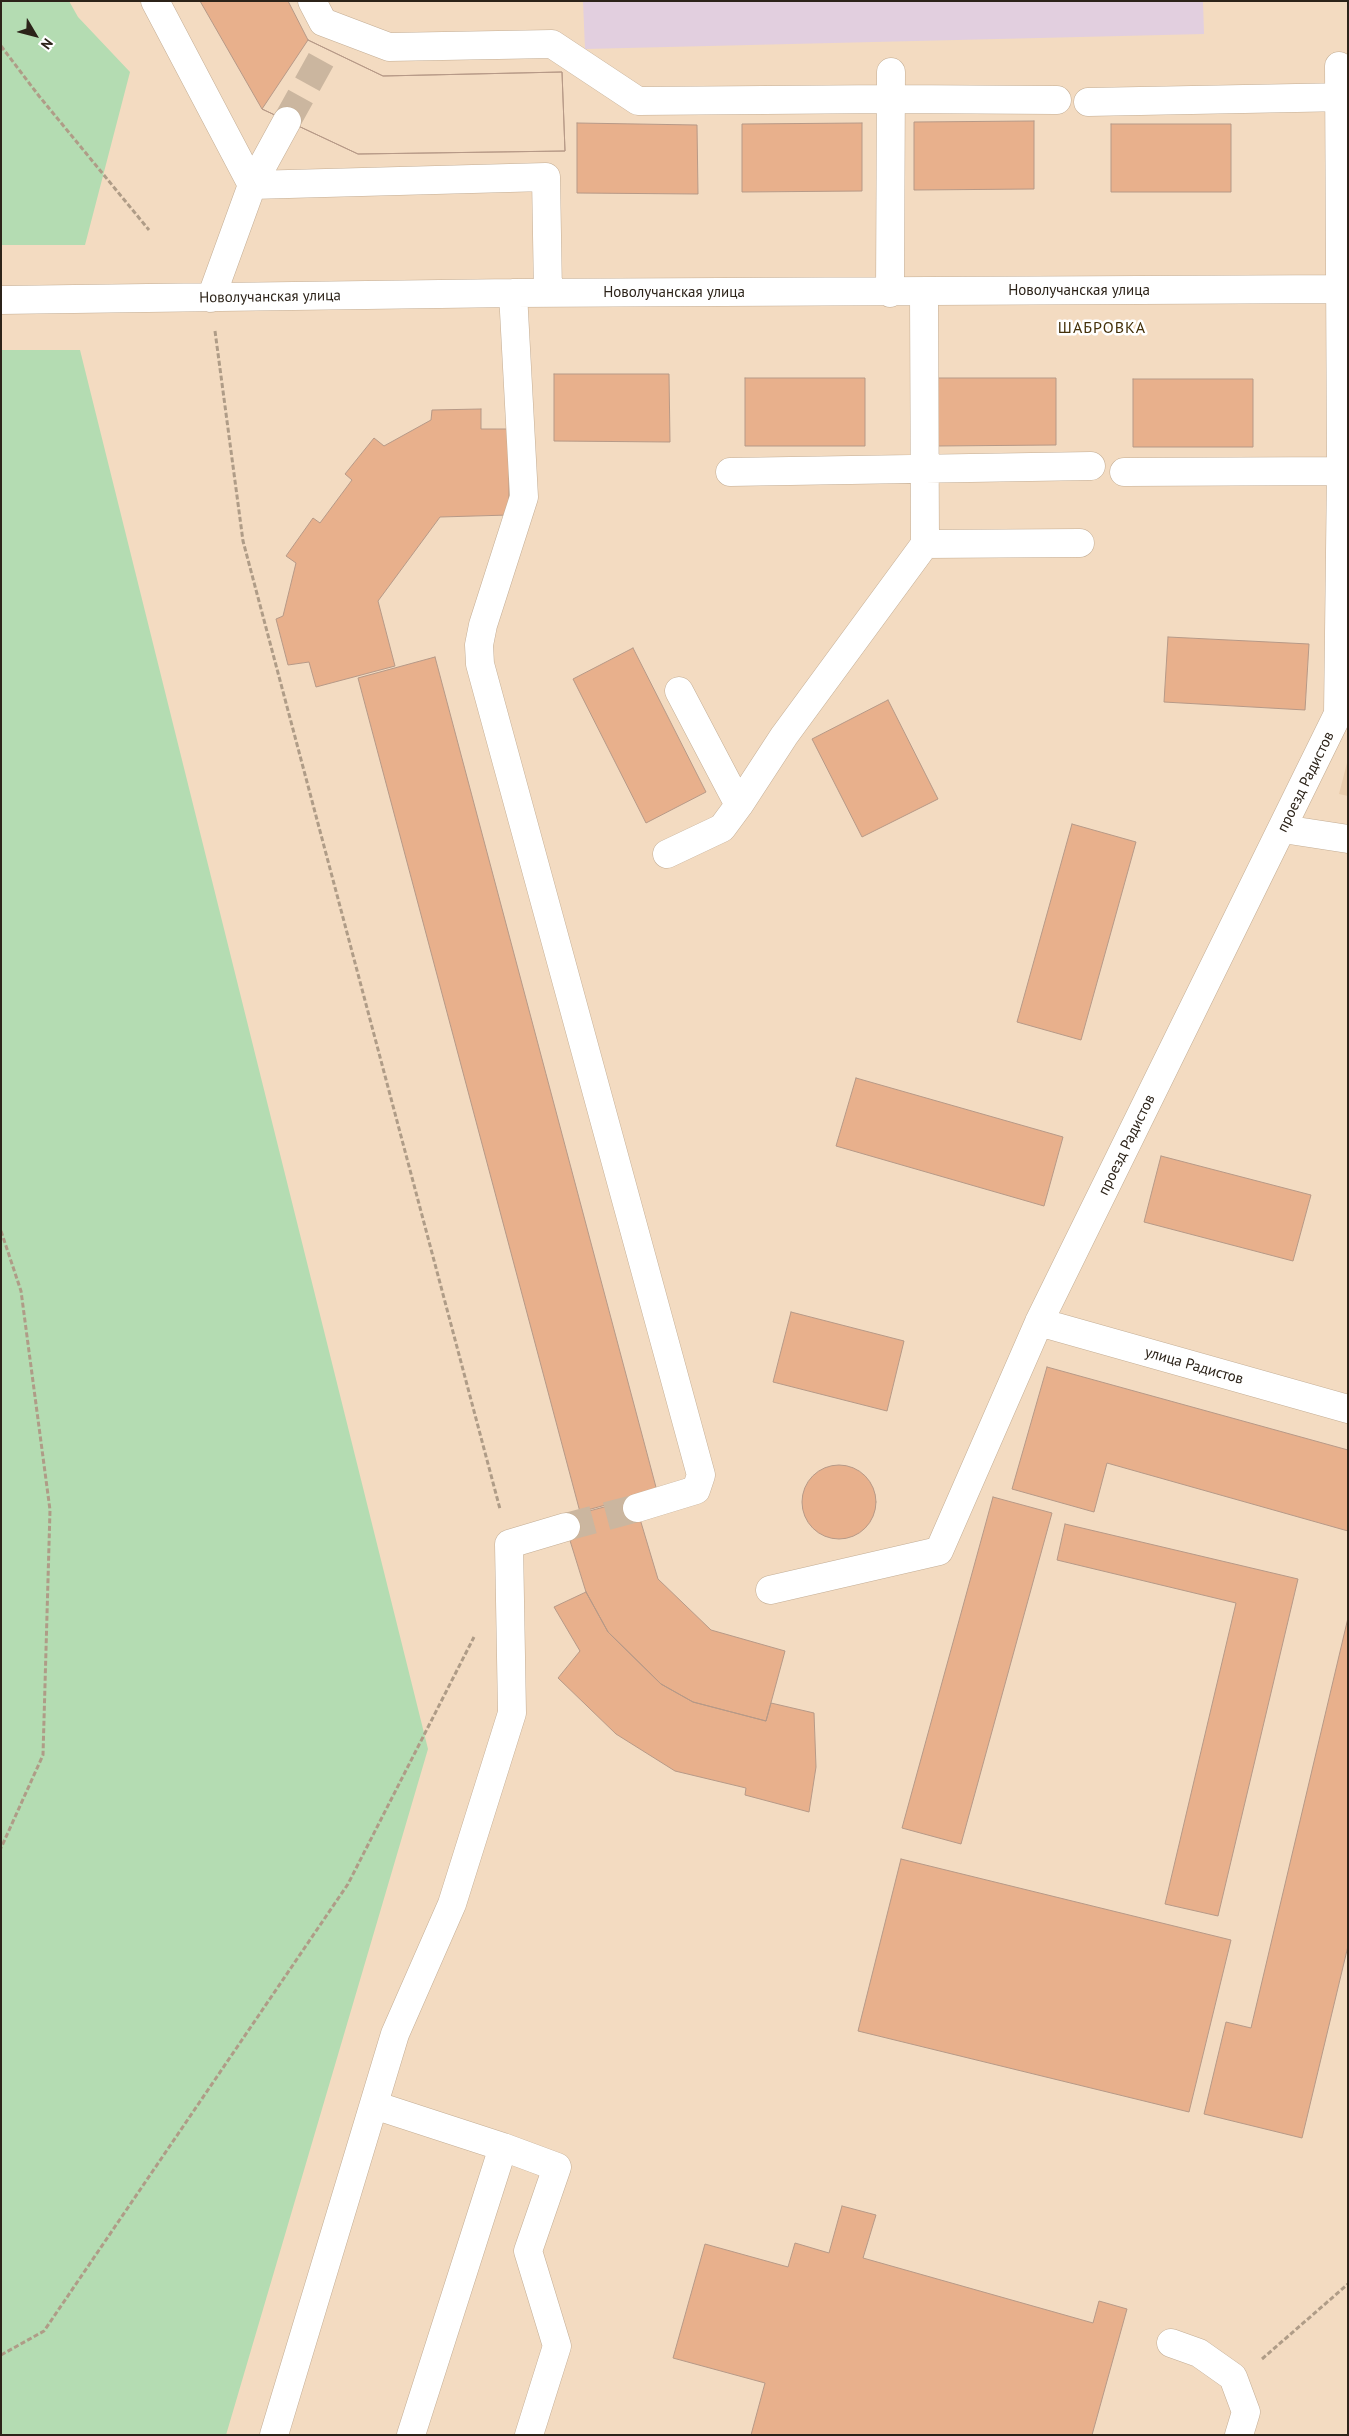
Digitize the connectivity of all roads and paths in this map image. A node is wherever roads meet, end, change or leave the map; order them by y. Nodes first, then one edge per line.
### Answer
1 (155, 1) edge
2 (312, 1) edge
3 (1, 46) edge
4 (1339, 66) dead end
5 (891, 72) dead end
6 (1344, 97) edge
7 (890, 98) junction
8 (1057, 100) dead end
9 (1088, 102) dead end
10 (287, 121) tunnel mouth
11 (252, 186) junction
12 (150, 230) dead end
13 (1344, 289) edge
14 (924, 292) junction
15 (513, 293) junction
16 (548, 293) junction
17 (890, 293) junction
18 (211, 298) junction
19 (1, 300) edge
20 (1091, 466) dead end
21 (924, 469) junction
22 (1344, 470) edge
23 (730, 472) dead end
24 (1124, 472) dead end
25 (1080, 543) dead end
26 (925, 544) junction
27 (1344, 562) edge
28 (679, 691) dead end
29 (739, 805) junction
30 (1283, 829) junction
31 (1348, 839) edge
32 (667, 854) dead end
33 (1, 1231) edge
34 (1039, 1322) junction
35 (1348, 1409) edge
36 (637, 1508) tunnel mouth
37 (566, 1528) tunnel mouth
38 (509, 1544) junction
39 (770, 1590) dead end
40 (474, 1636) dead end
41 (1, 1848) edge
42 (374, 2105) junction
43 (503, 2147) junction
44 (1348, 2284) edge
45 (1171, 2343) dead end
46 (1, 2355) edge
47 (1257, 2364) dead end
48 (274, 2435) edge
49 (411, 2435) edge
50 (529, 2435) edge
51 (1239, 2435) edge

1 - 11 street
2 - 7 street
3 - 12 path
4 - 6 street, проезд Радистов
5 - 7 street
6 - 9 street
6 - 13 street, проезд Радистов
7 - 8 street
7 - 17 street
10 - 11 street
11 - 16 street
11 - 18 street
13 - 14 street, Новолучанская улица
13 - 22 street, проезд Радистов
14 - 17 street, Новолучанская улица
14 - 21 street
15 - 16 street, Новолучанская улица
15 - 18 street, Новолучанская улица
15 - 36 street
16 - 17 street, Новолучанская улица
18 - 19 street, Новолучанская улица
18 - 38 path
20 - 21 street
21 - 23 street
21 - 26 street
22 - 24 street
22 - 27 street, проезд Радистов
25 - 26 street
26 - 29 street
27 - 30 street, проезд Радистов
28 - 29 street
29 - 32 street
30 - 31 street
30 - 34 street, проезд Радистов
33 - 41 path
34 - 35 street, улица Радистов
34 - 39 street, проезд Радистов
37 - 38 street
38 - 42 street
40 - 46 path
42 - 43 street
42 - 48 street
43 - 49 street
43 - 50 street
44 - 47 path
45 - 51 street

